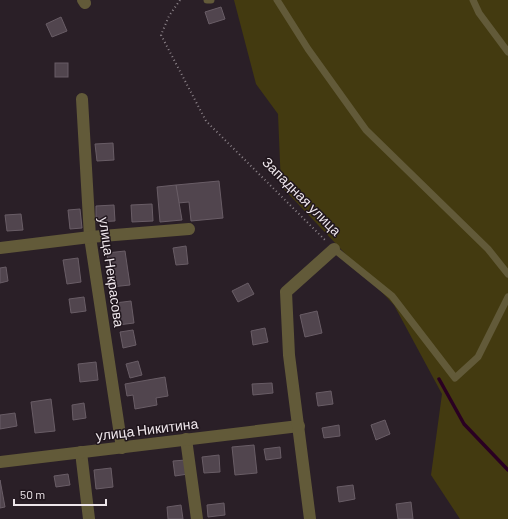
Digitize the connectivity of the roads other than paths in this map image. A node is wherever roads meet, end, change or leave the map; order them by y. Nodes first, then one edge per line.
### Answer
1 (207, 0) edge
2 (211, 0) edge
3 (277, 0) edge
4 (473, 0) edge
5 (508, 52) edge
6 (82, 99) dead end
7 (189, 229) dead end
8 (90, 237) junction
9 (0, 248) edge
10 (334, 249) joint
11 (508, 274) edge
12 (508, 297) edge
13 (299, 426) junction
14 (186, 439) junction
15 (122, 448) junction
16 (81, 452) junction
17 (0, 462) edge
18 (89, 519) edge
19 (197, 519) edge
20 (310, 519) edge

1 - 2 lane
3 - 11 lane
4 - 5 lane
6 - 8 street, улица Некрасова
7 - 8 street
8 - 9 street
8 - 15 street, улица Некрасова
10 - 12 lane
10 - 13 street, Западная улица
13 - 14 street, улица Никитина
13 - 20 street, Западная улица
14 - 15 street, улица Никитина
14 - 19 street
15 - 16 street, улица Никитина
16 - 17 street, улица Никитина
16 - 18 street

